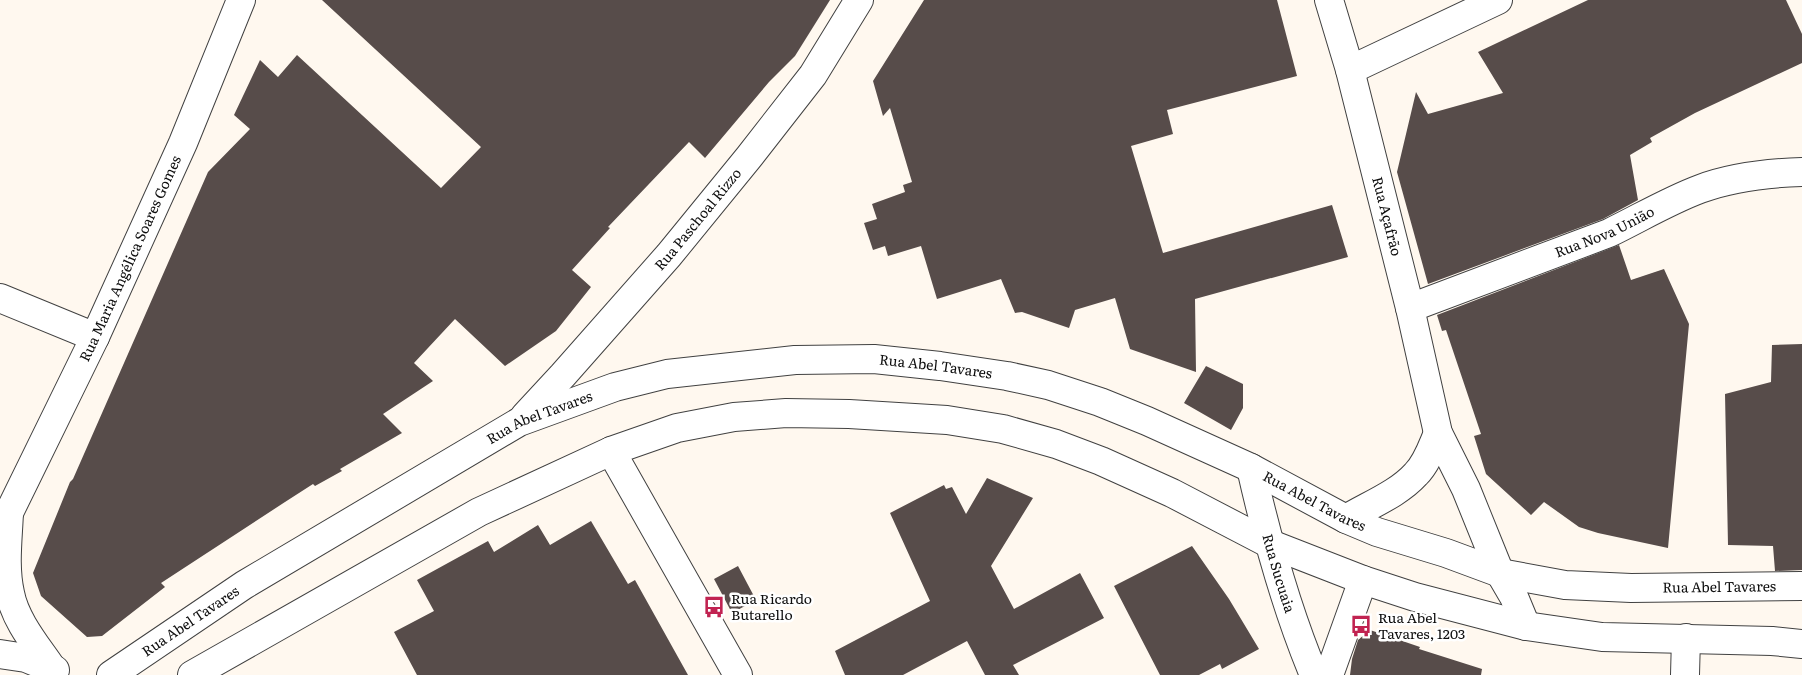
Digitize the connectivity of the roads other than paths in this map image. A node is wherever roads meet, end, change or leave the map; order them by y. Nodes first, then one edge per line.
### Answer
1 (242, 0) edge
2 (858, 0) edge
3 (1329, 0) edge
4 (1498, 0) edge
5 (1350, 70) junction
6 (1802, 172) edge
7 (0, 298) edge
8 (1410, 308) junction
9 (95, 337) junction
10 (519, 422) junction
11 (1438, 433) junction
12 (611, 451) junction
13 (1251, 468) junction
14 (1346, 519) junction
15 (4, 522) edge
16 (1268, 543) junction
17 (1500, 574) junction
18 (1363, 580) junction
19 (1802, 586) edge
20 (1526, 626) junction
21 (1686, 638) junction
22 (1802, 644) edge
23 (0, 654) edge
24 (57, 671) edge
25 (111, 675) edge
26 (192, 675) edge
27 (738, 675) edge
28 (1314, 675) edge
29 (1329, 675) edge
30 (1685, 675) edge

1 - 9 street, Rua Maria Angélica Soares Gomes
2 - 10 street, Rua Paschoal Rizzo
3 - 5 street, Rua Açafrão
4 - 5 street
5 - 8 street, Rua Açafrão
6 - 8 street, Rua Nova União
7 - 9 street
8 - 11 street, Rua Açafrão
9 - 15 street, Rua Maria Angélica Soares Gomes
10 - 13 street, Rua Abel Tavares
10 - 25 street, Rua Abel Tavares
11 - 14 street
11 - 17 street, Rua Açafrão
12 - 16 street
12 - 26 street
12 - 27 street
13 - 14 street, Rua Abel Tavares
13 - 16 street, Rua Sucuaia
14 - 17 street, Rua Abel Tavares
15 - 24 street, Rua Maria Angélica Soares Gomes
16 - 18 street
16 - 28 street, Rua Sucuaia
17 - 19 street, Rua Abel Tavares
17 - 20 street, Rua Açafrão
18 - 20 street
18 - 29 street
20 - 21 street
21 - 22 street
21 - 30 street
23 - 24 street

